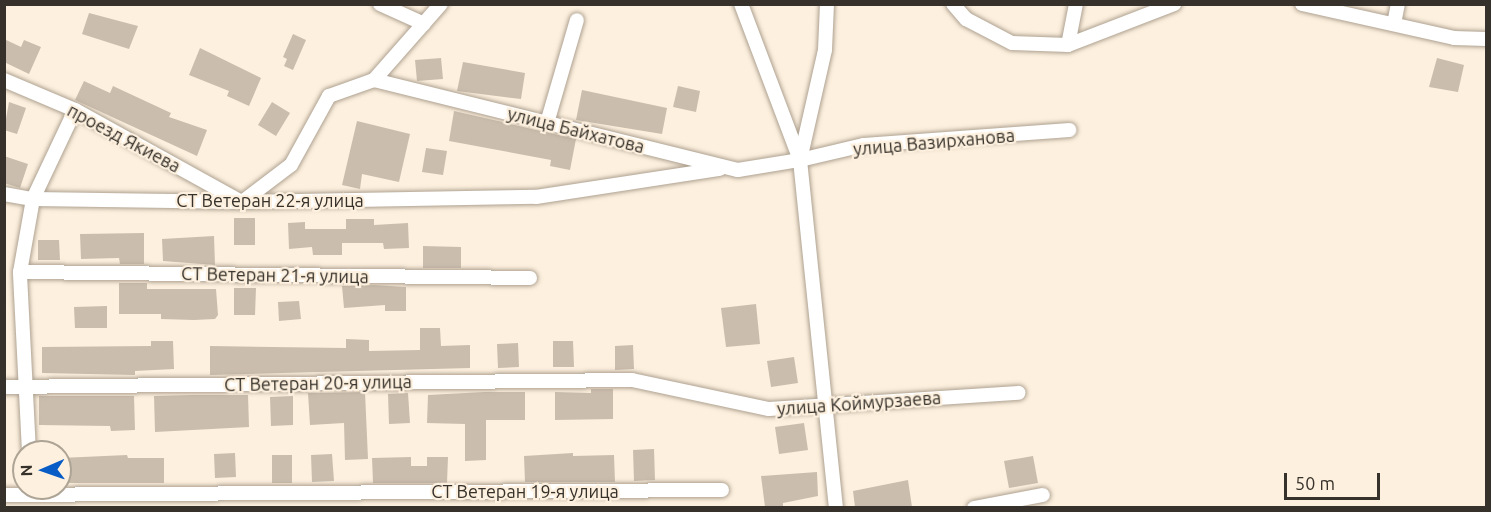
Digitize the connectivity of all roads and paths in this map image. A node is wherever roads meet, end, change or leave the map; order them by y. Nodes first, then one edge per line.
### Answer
1 (380, 4) edge
2 (441, 4) edge
3 (741, 4) edge
4 (827, 4) edge
5 (953, 4) edge
6 (1076, 4) edge
7 (1174, 4) edge
8 (1302, 4) edge
9 (1398, 4) edge
10 (577, 20) dead end
11 (423, 24) junction
12 (1394, 24) junction
13 (1486, 39) edge
14 (1068, 45) junction
15 (4, 80) edge
16 (374, 80) junction
17 (75, 110) junction
18 (547, 123) junction
19 (1069, 130) dead end
20 (800, 160) junction
21 (727, 168) junction
22 (4, 194) edge
23 (33, 199) junction
24 (242, 202) junction
25 (20, 272) junction
26 (530, 278) dead end
27 (632, 380) joint
28 (26, 386) junction
29 (4, 387) edge
30 (1018, 393) dead end
31 (825, 406) junction
32 (28, 440) edge
33 (722, 490) dead end
34 (1043, 495) dead end
35 (72, 497) edge
36 (836, 507) edge
37 (974, 507) edge

1 - 11 street
2 - 11 street
3 - 20 street
4 - 20 street
5 - 14 street
6 - 14 street
7 - 14 street
8 - 12 street
9 - 12 street
10 - 18 street
11 - 16 street
12 - 13 street
15 - 17 street, проезд Якиева
16 - 18 street, улица Байхатова
16 - 24 street
17 - 23 street
17 - 24 street, проезд Якиева
18 - 21 street, улица Байхатова
19 - 20 street, улица Вазирханова
20 - 21 street, улица Байхатова
20 - 31 street
21 - 24 street, СТ Ветеран 22-я улица
22 - 23 street, СТ Ветеран 22-я улица
23 - 24 street, СТ Ветеран 22-я улица
23 - 25 street
25 - 26 street, СТ Ветеран 21-я улица
25 - 28 street
27 - 28 street, СТ Ветеран 20-я улица
27 - 31 street, улица Коймурзаева
28 - 29 street, СТ Ветеран 20-я улица
28 - 32 street
30 - 31 street, улица Коймурзаева
31 - 36 street
33 - 35 street, СТ Ветеран 19-я улица
34 - 37 street

